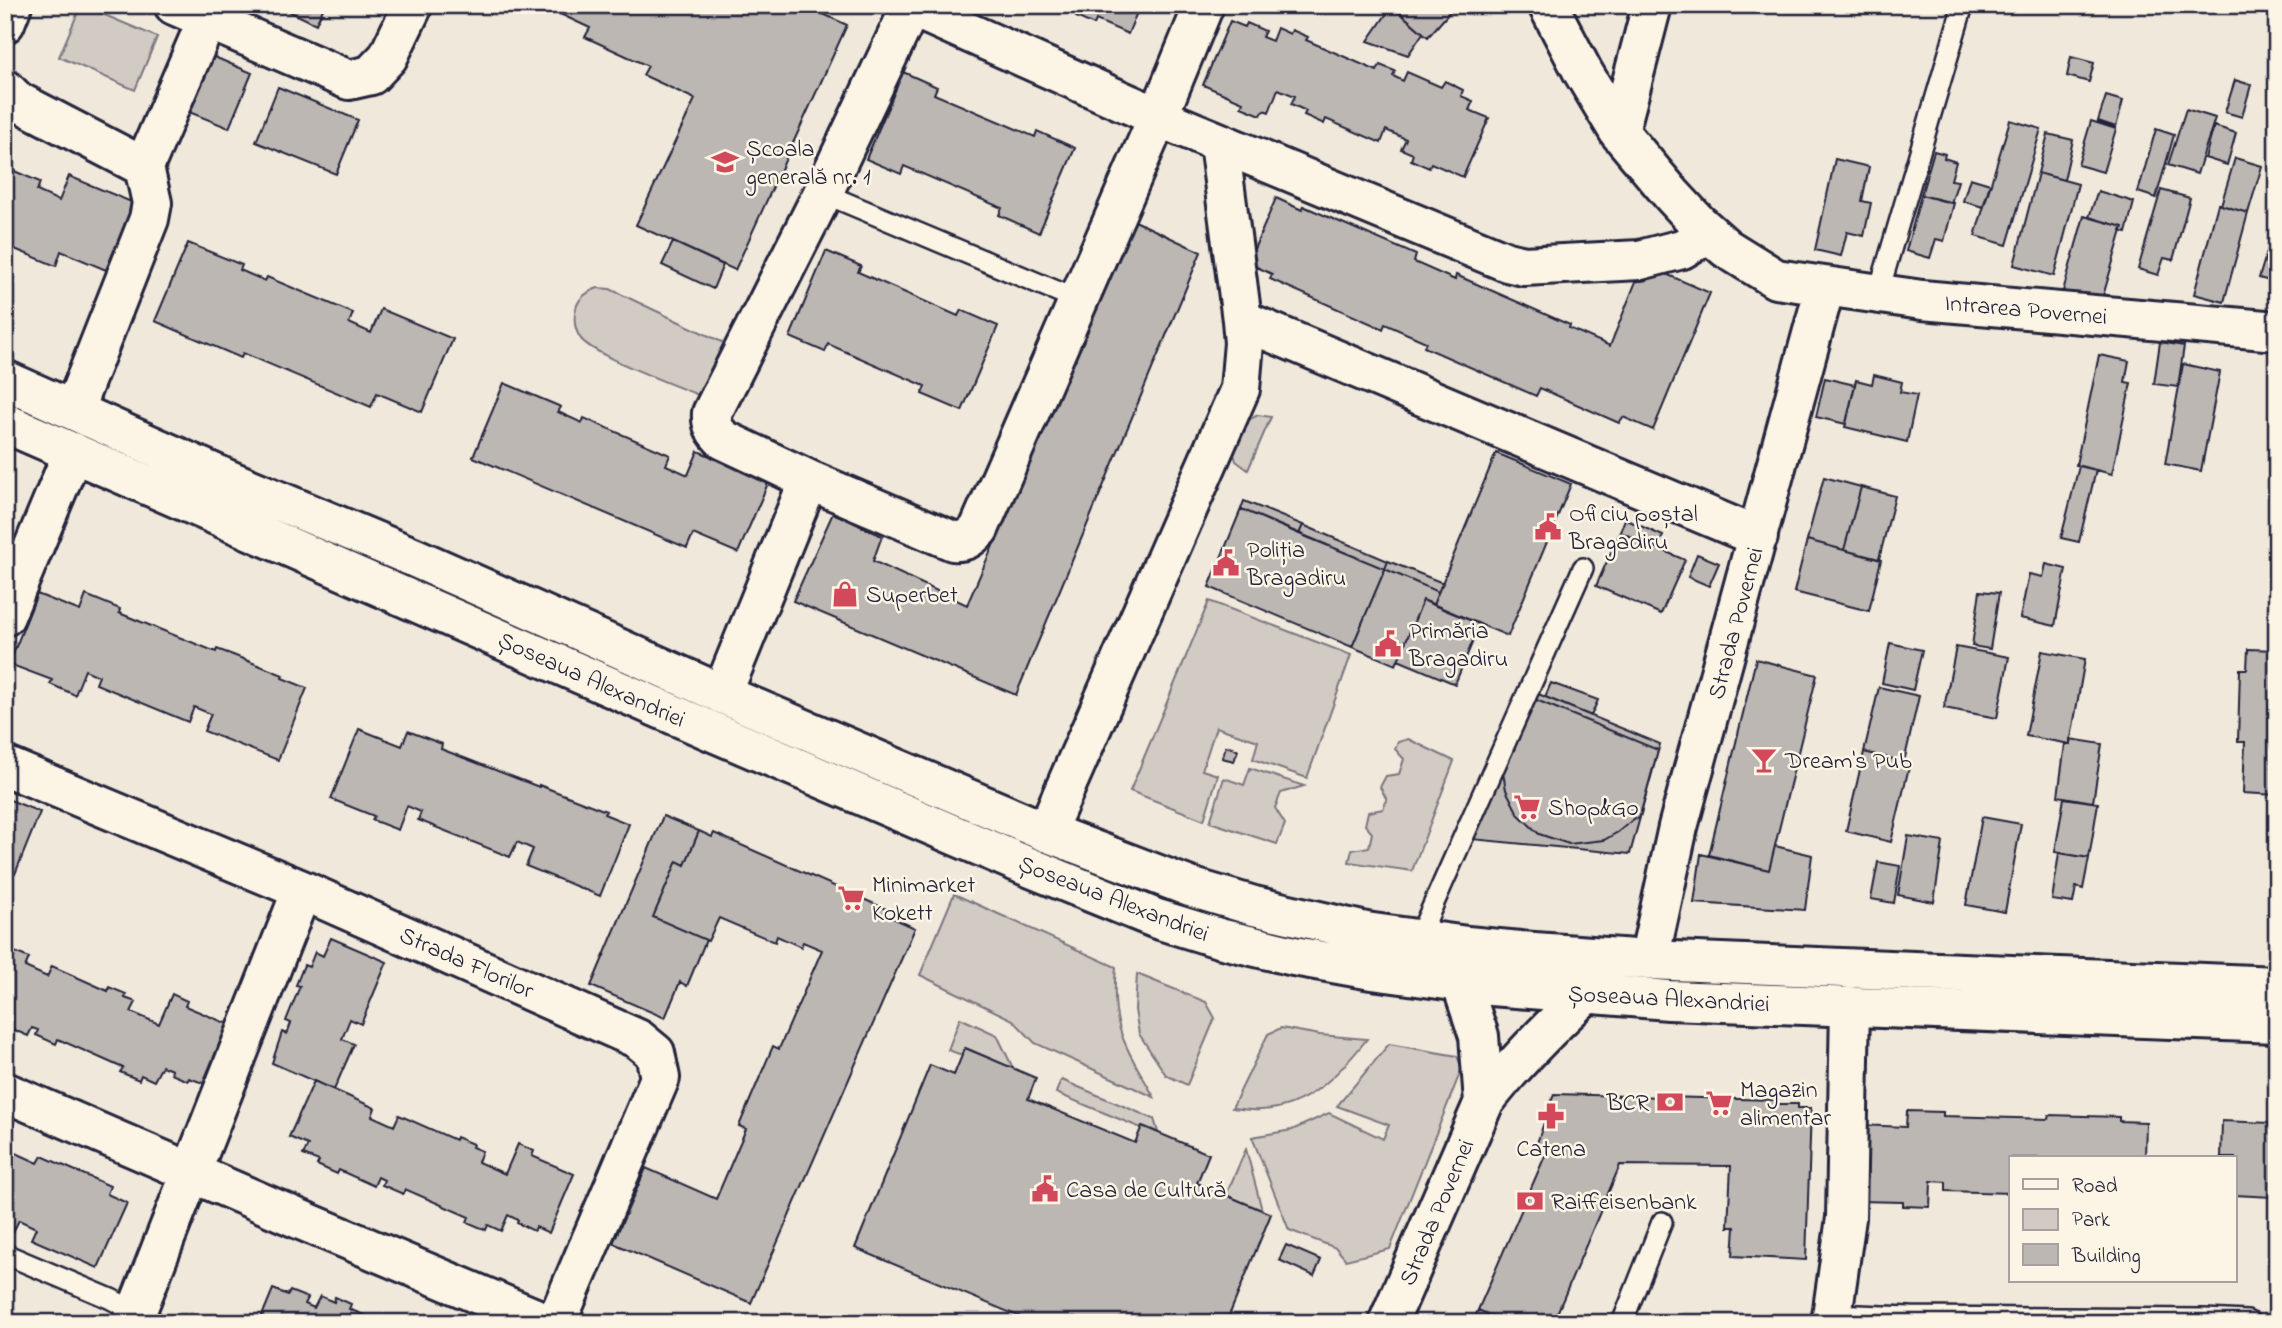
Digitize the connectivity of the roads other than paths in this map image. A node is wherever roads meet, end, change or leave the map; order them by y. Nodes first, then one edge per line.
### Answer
1 (12, 5) edge
2 (413, 5) edge
3 (1204, 5) edge
4 (1548, 5) edge
5 (1652, 5) edge
6 (1963, 5) edge
7 (909, 6) edge
8 (191, 13) edge
9 (5, 23) edge
10 (5, 89) edge
11 (1158, 117) junction
12 (1619, 132) junction
13 (1219, 143) junction
14 (144, 167) junction
15 (823, 193) junction
16 (1709, 233) junction
17 (1852, 290) junction
18 (1078, 300) junction
19 (1242, 320) junction
20 (2277, 331) edge
21 (5, 380) edge
22 (74, 410) junction
23 (5, 423) edge
24 (73, 453) junction
25 (809, 480) junction
26 (1758, 537) junction
27 (1583, 568) dead end
28 (5, 616) edge
29 (722, 694) junction
30 (5, 766) edge
31 (1046, 832) junction
32 (302, 890) junction
33 (1418, 939) junction
34 (1649, 960) junction
35 (1461, 982) junction
36 (2277, 986) edge
37 (1587, 993) junction
38 (1850, 1006) junction
39 (2277, 1023) edge
40 (5, 1092) edge
41 (1484, 1102) junction
42 (192, 1173) junction
43 (1662, 1222) dead end
44 (5, 1254) edge
45 (142, 1319) edge
46 (1832, 1319) edge
47 (1910, 1320) edge
48 (547, 1323) edge
49 (556, 1323) edge
50 (1388, 1323) edge
51 (1622, 1323) edge
52 (2251, 1323) edge

1 - 9 main road
2 - 8 main road
3 - 11 main road
4 - 12 main road
5 - 12 main road
6 - 17 lane
7 - 11 main road
7 - 15 main road
8 - 14 main road
10 - 14 main road
11 - 13 main road
11 - 18 main road
12 - 16 main road
13 - 16 main road
13 - 19 main road, Șoseaua Alexandriei
14 - 22 main road
15 - 18 lane
15 - 25 main road
16 - 17 main road, Intrarea Povernei
17 - 20 main road, Intrarea Povernei
17 - 26 main road, Strada Povernei
18 - 25 main road
19 - 26 main road
19 - 31 main road, Șoseaua Alexandriei
21 - 22 main road, Șoseaua Alexandriei
22 - 29 main road, Șoseaua Alexandriei
23 - 24 main road, Șoseaua Alexandriei
24 - 28 main road
24 - 35 main road, Șoseaua Alexandriei
25 - 29 main road, Șoseaua Alexandriei
26 - 34 main road, Strada Povernei
27 - 33 lane
29 - 31 main road, Șoseaua Alexandriei
30 - 32 main road, Strada Florilor
31 - 33 main road, Șoseaua Alexandriei
32 - 42 main road
32 - 49 main road, Strada Florilor
33 - 34 main road, Șoseaua Alexandriei
34 - 36 main road, Șoseaua Alexandriei
35 - 37 main road, Șoseaua Alexandriei
35 - 41 main road
37 - 38 main road, Șoseaua Alexandriei
37 - 41 main road
38 - 39 main road, Șoseaua Alexandriei
38 - 46 main road
40 - 42 main road
41 - 50 main road, Strada Povernei
42 - 45 main road
42 - 48 main road
43 - 51 lane
44 - 45 lane
46 - 47 lane
47 - 52 lane

